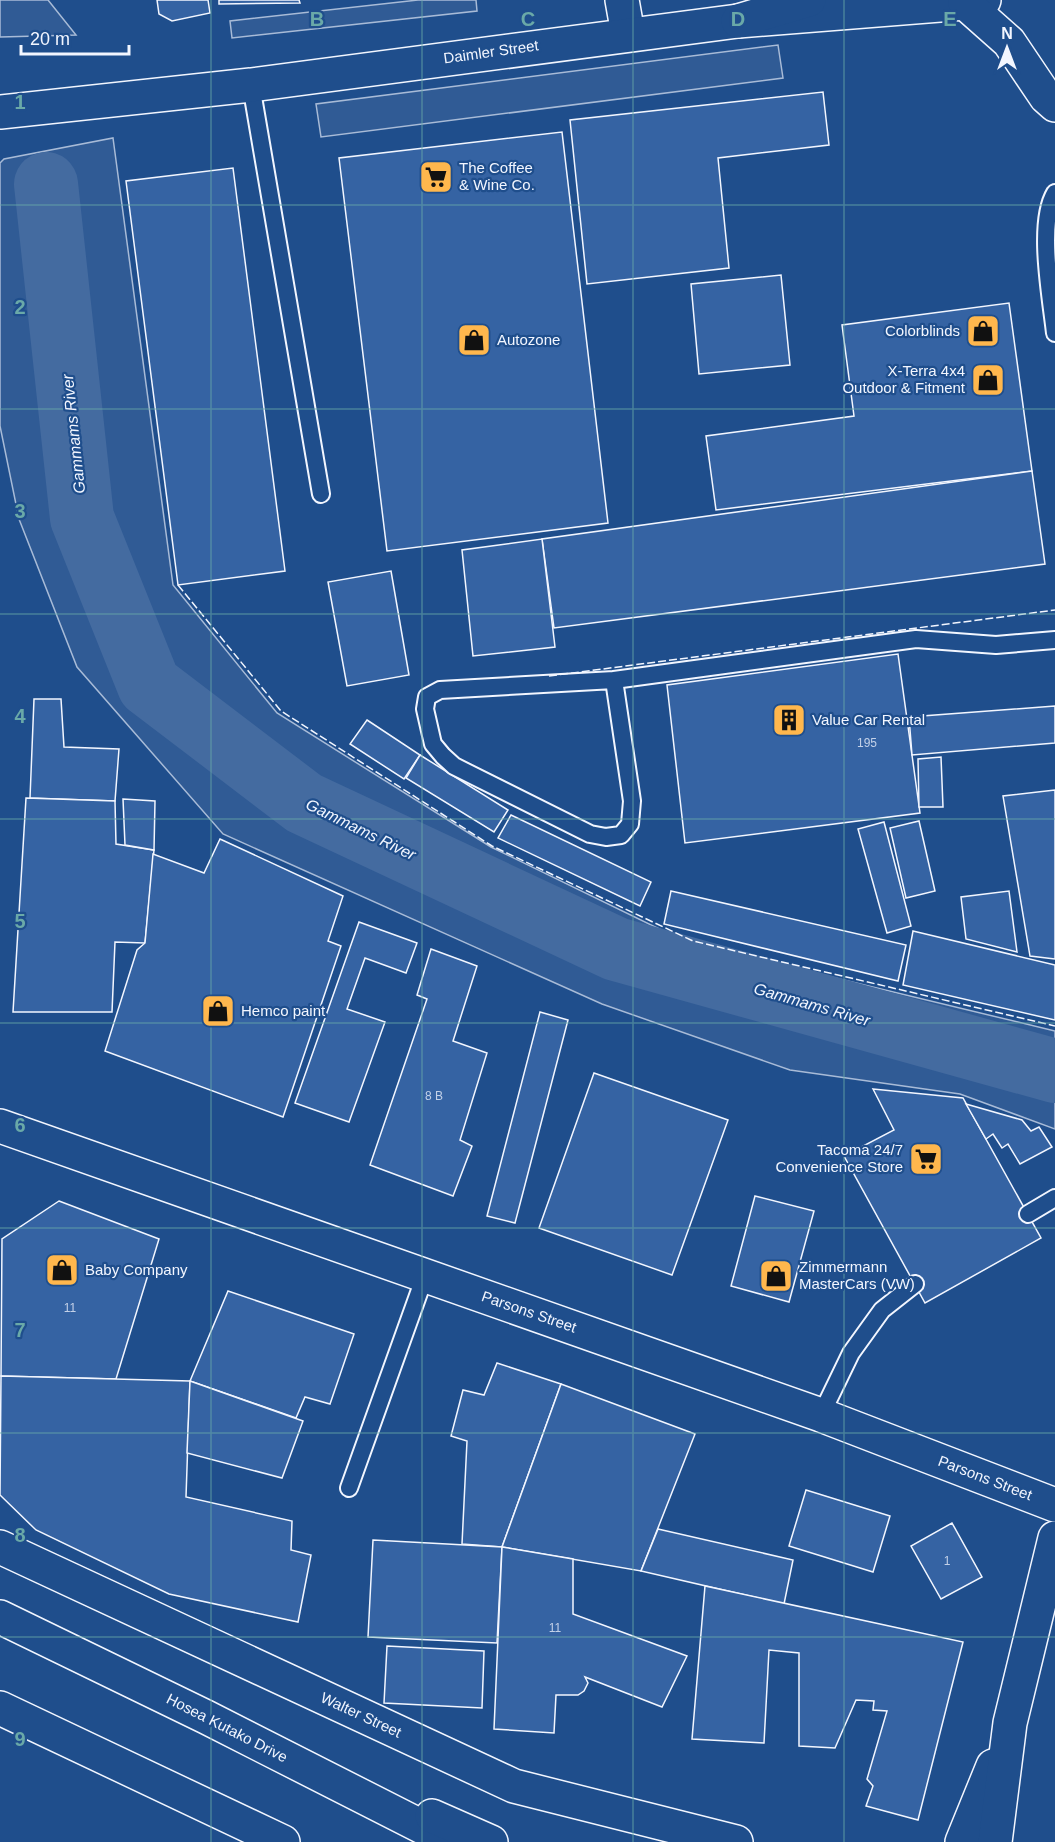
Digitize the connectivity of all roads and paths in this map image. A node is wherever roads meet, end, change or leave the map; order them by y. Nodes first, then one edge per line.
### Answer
1 (622, 0) edge
2 (809, 0) edge
3 (974, 2) edge
4 (738, 21) junction
5 (628, 34) junction
6 (251, 85) junction
7 (1055, 105) edge
8 (0, 112) edge
9 (1055, 194) edge
10 (1055, 333) edge
11 (321, 494) dead end
12 (1055, 640) edge
13 (614, 680) junction
14 (0, 1126) edge
15 (1055, 1198) edge
16 (1028, 1214) dead end
17 (425, 1276) junction
18 (915, 1284) dead end
19 (821, 1415) junction
20 (349, 1488) dead end
21 (1055, 1505) edge
22 (1055, 1538) edge
23 (0, 1547) edge
24 (0, 1617) edge
25 (0, 1708) edge
26 (206, 1717) junction
27 (1010, 1723) junction
28 (283, 1842) edge
29 (452, 1842) edge
30 (491, 1842) edge
31 (736, 1842) edge
32 (962, 1842) edge
33 (995, 1842) edge

1 - 5 street
2 - 4 street
3 - 4 street, Daimler Street
3 - 7 street
4 - 5 street, Daimler Street
5 - 6 street, Daimler Street
6 - 8 street, Daimler Street
6 - 11 lane
9 - 10 lane
12 - 13 lane
13 - 13 lane
14 - 17 street, Parsons Street
15 - 16 lane
17 - 19 street, Parsons Street
17 - 20 lane
18 - 19 lane
19 - 21 street, Parsons Street
22 - 27 street
23 - 31 street, Walter Street
24 - 26 street, Hosea Kutako Drive
25 - 28 street
26 - 29 street, Hosea Kutako Drive
26 - 30 street
27 - 32 street
27 - 33 street

